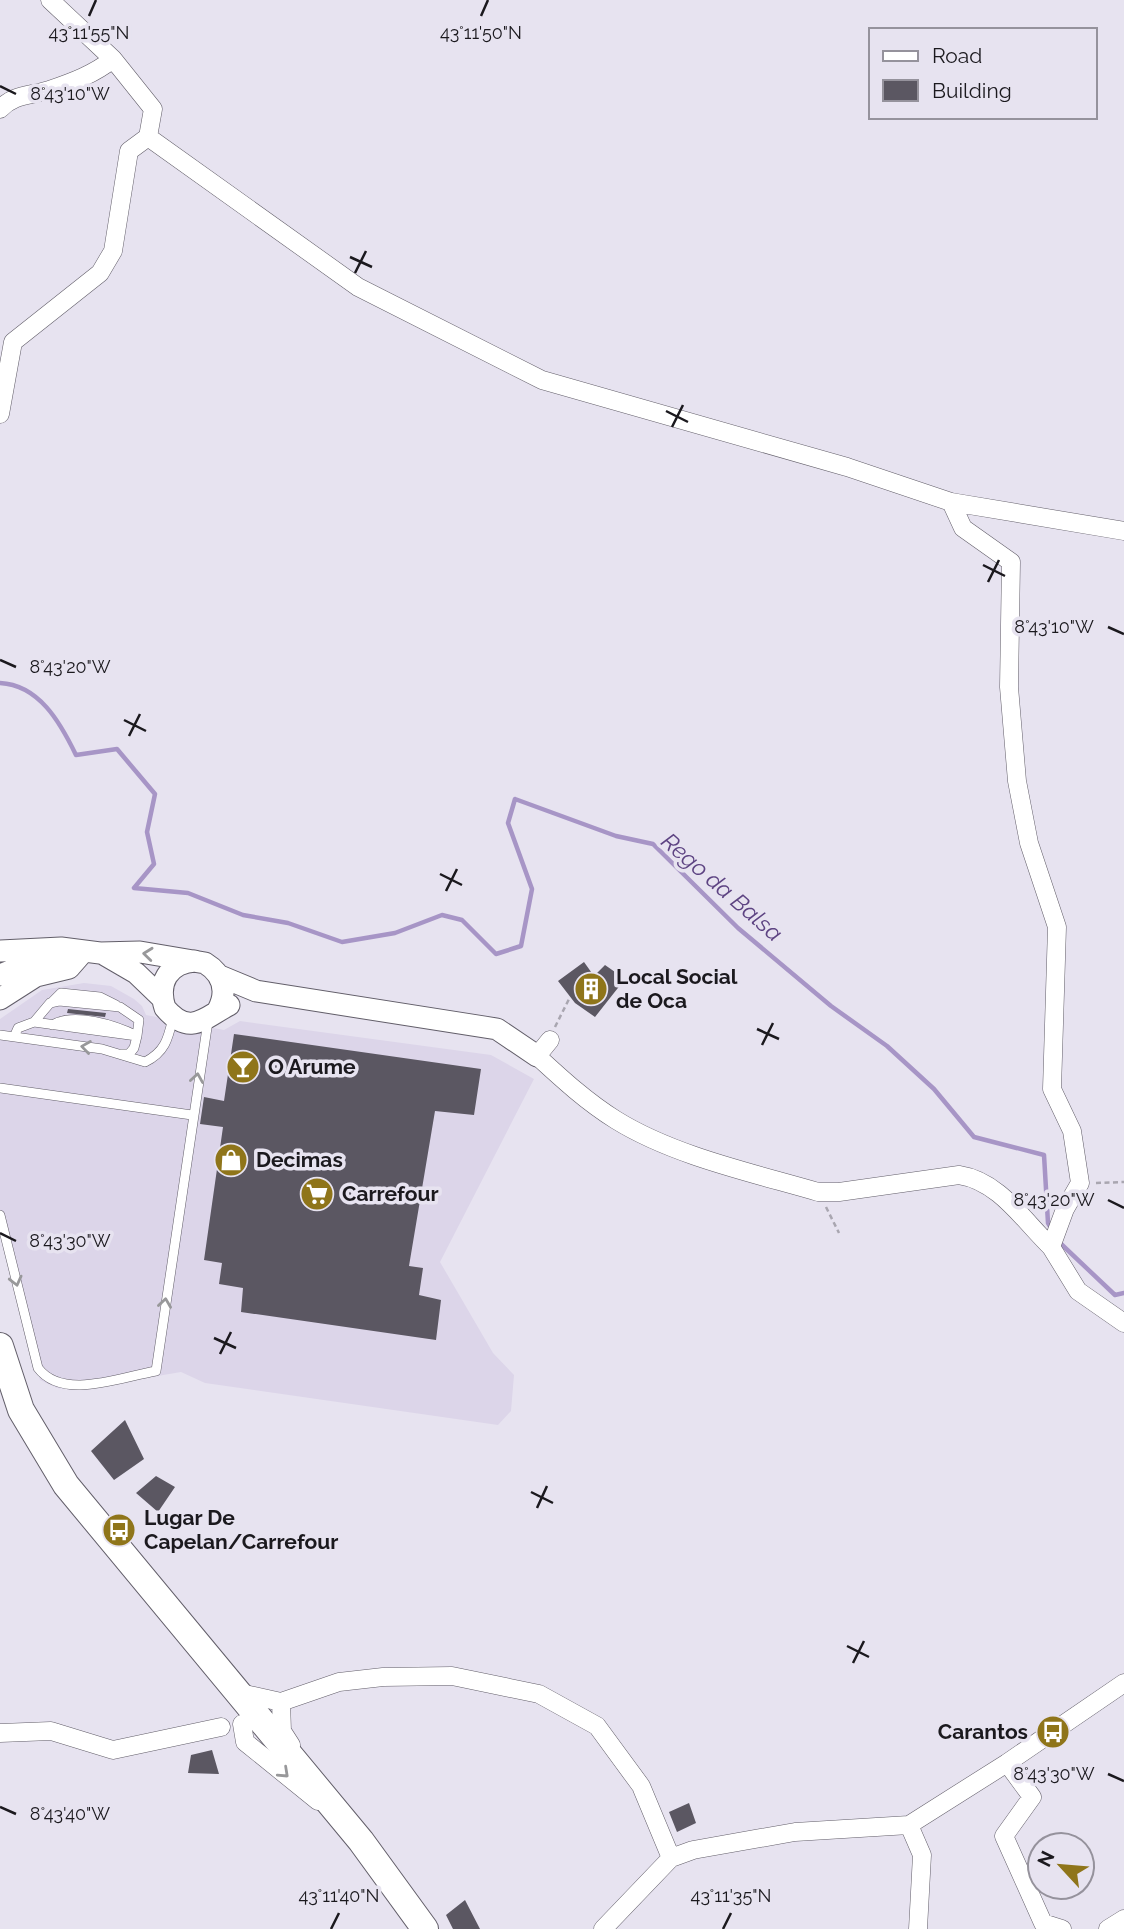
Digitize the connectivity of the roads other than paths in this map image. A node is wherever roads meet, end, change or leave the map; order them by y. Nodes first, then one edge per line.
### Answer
1 (50, 0) edge
2 (113, 59) junction
3 (0, 109) edge
4 (148, 137) junction
5 (6, 339) edge
6 (0, 414) edge
7 (951, 502) junction
8 (1124, 531) edge
9 (0, 951) edge
10 (91, 953) junction
11 (0, 961) edge
12 (195, 961) junction
13 (0, 975) edge
14 (219, 976) junction
15 (256, 991) junction
16 (162, 998) junction
17 (0, 999) edge
18 (213, 1015) junction
19 (173, 1017) junction
20 (34, 1022) junction
21 (0, 1035) edge
22 (137, 1036) junction
23 (14, 1037) junction
24 (543, 1048) joint
25 (120, 1054) junction
26 (0, 1088) edge
27 (192, 1115) junction
28 (0, 1215) edge
29 (1051, 1247) junction
30 (1124, 1323) edge
31 (0, 1346) edge
32 (1124, 1683) edge
33 (281, 1702) junction
34 (249, 1723) junction
35 (0, 1733) edge
36 (1007, 1763) junction
37 (312, 1782) junction
38 (343, 1820) junction
39 (909, 1825) junction
40 (671, 1858) junction
41 (1124, 1919) edge
42 (425, 1929) edge
43 (603, 1929) edge
44 (918, 1929) edge
45 (1062, 1929) edge
46 (1108, 1929) edge

1 - 2 street
2 - 3 street
2 - 4 street
4 - 5 street
4 - 7 street
5 - 6 street
7 - 8 street
7 - 29 street
9 - 10 street
10 - 11 street
12 -> 10 street
10 - 13 street
10 - 16 street
10 - 17 street
12 - 14 street
12 - 16 street
14 - 15 street
14 - 18 street
15 - 18 street
15 - 24 street
16 - 19 street
18 - 19 street
27 -> 18 lane
19 - 25 lane
20 - 22 lane
20 - 22 lane
20 - 23 lane
21 - 23 lane
22 - 25 lane
25 -> 23 lane
24 - 29 street
26 - 27 lane
28 -> 27 lane
29 - 30 street
31 - 34 main road
32 - 36 street
33 - 34 street
33 - 37 street
33 - 40 street
34 - 35 street
34 - 37 main road
34 -> 38 street
36 - 39 street
36 - 45 street
37 - 38 main road
38 - 42 main road
39 - 40 street
39 - 44 street
40 - 43 street
41 - 46 street

